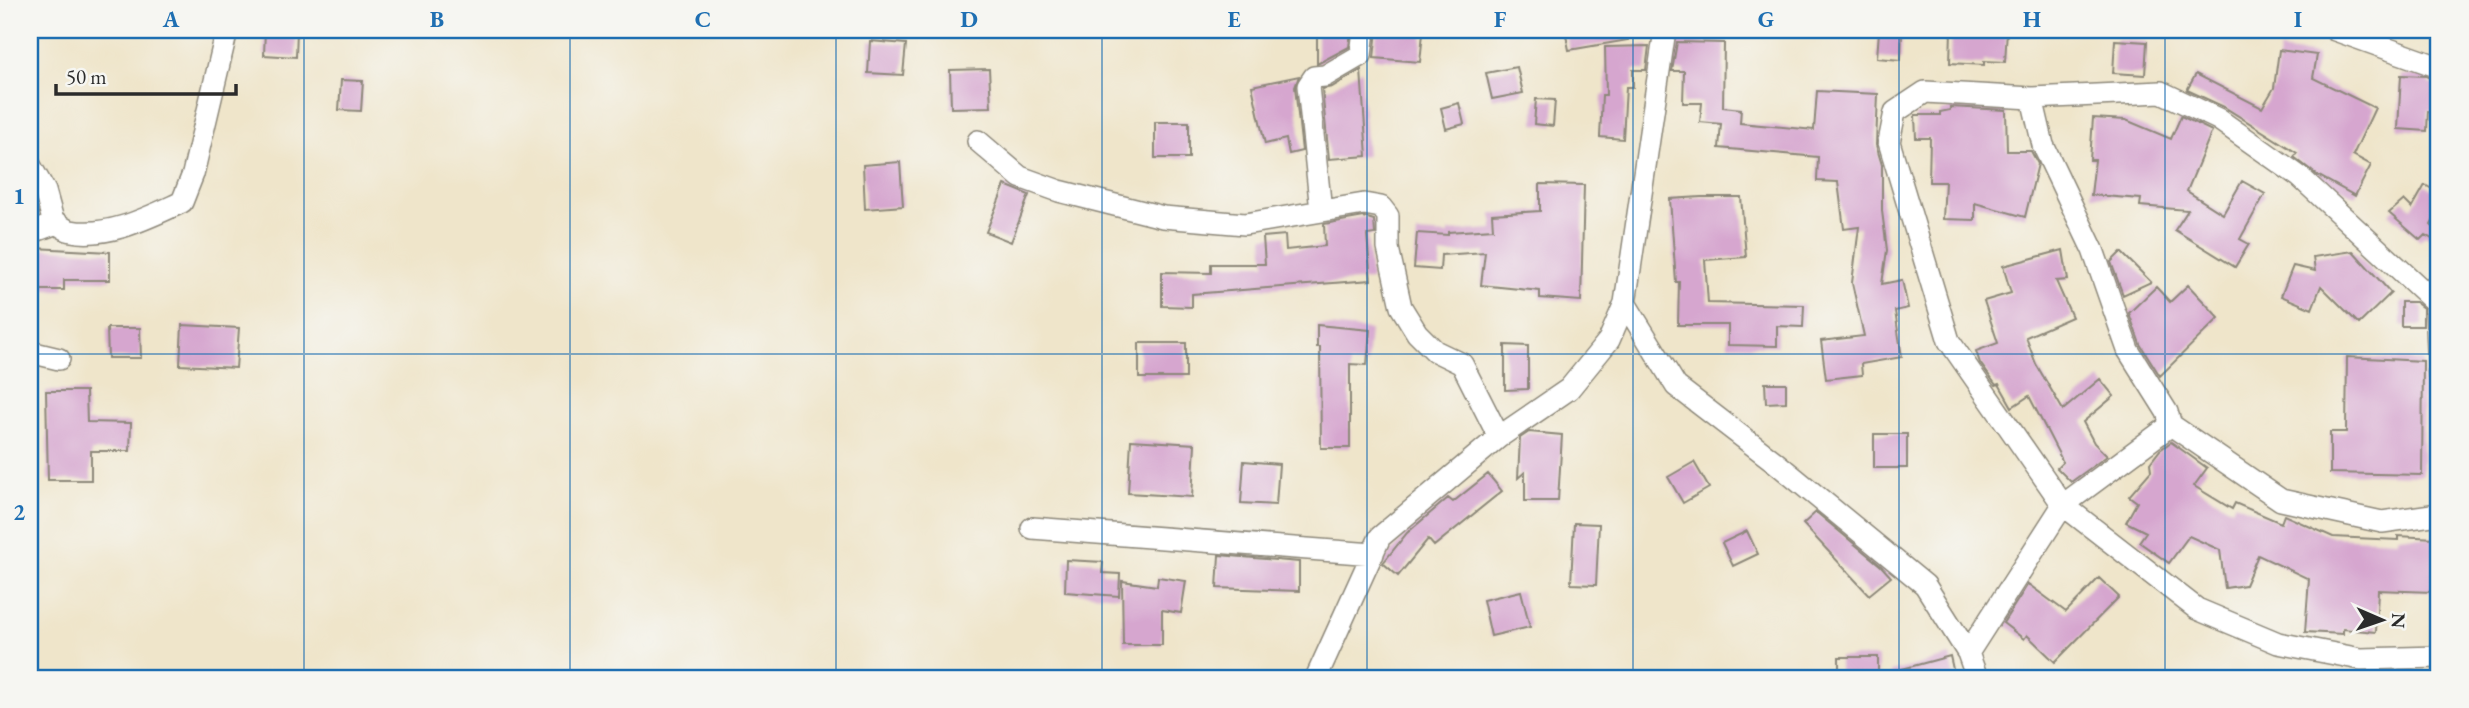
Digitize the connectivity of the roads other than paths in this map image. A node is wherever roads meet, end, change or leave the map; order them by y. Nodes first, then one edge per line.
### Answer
1 (227, 30) edge
2 (1364, 30) edge
3 (1665, 30) edge
4 (2335, 30) edge
5 (2439, 67) edge
6 (2032, 97) junction
7 (978, 141) dead end
8 (30, 165) edge
9 (1321, 211) junction
10 (57, 223) junction
11 (30, 233) edge
12 (1625, 303) junction
13 (30, 352) edge
14 (59, 359) dead end
15 (2439, 375) edge
16 (2171, 425) junction
17 (1499, 438) junction
18 (2063, 505) junction
19 (2439, 514) edge
20 (1032, 528) dead end
21 (1373, 554) junction
22 (1968, 653) junction
23 (2439, 657) edge
24 (1316, 678) edge
25 (1977, 678) edge

1 - 10 street
2 - 9 street
3 - 12 street
4 - 5 street
6 - 15 street
6 - 16 street
6 - 18 street
7 - 9 street
8 - 10 street
9 - 17 street
10 - 11 street
12 - 17 street
12 - 22 street
13 - 14 street
16 - 18 street
16 - 19 street
17 - 21 street
18 - 22 street
18 - 23 street
20 - 21 street
21 - 24 street
22 - 25 street

